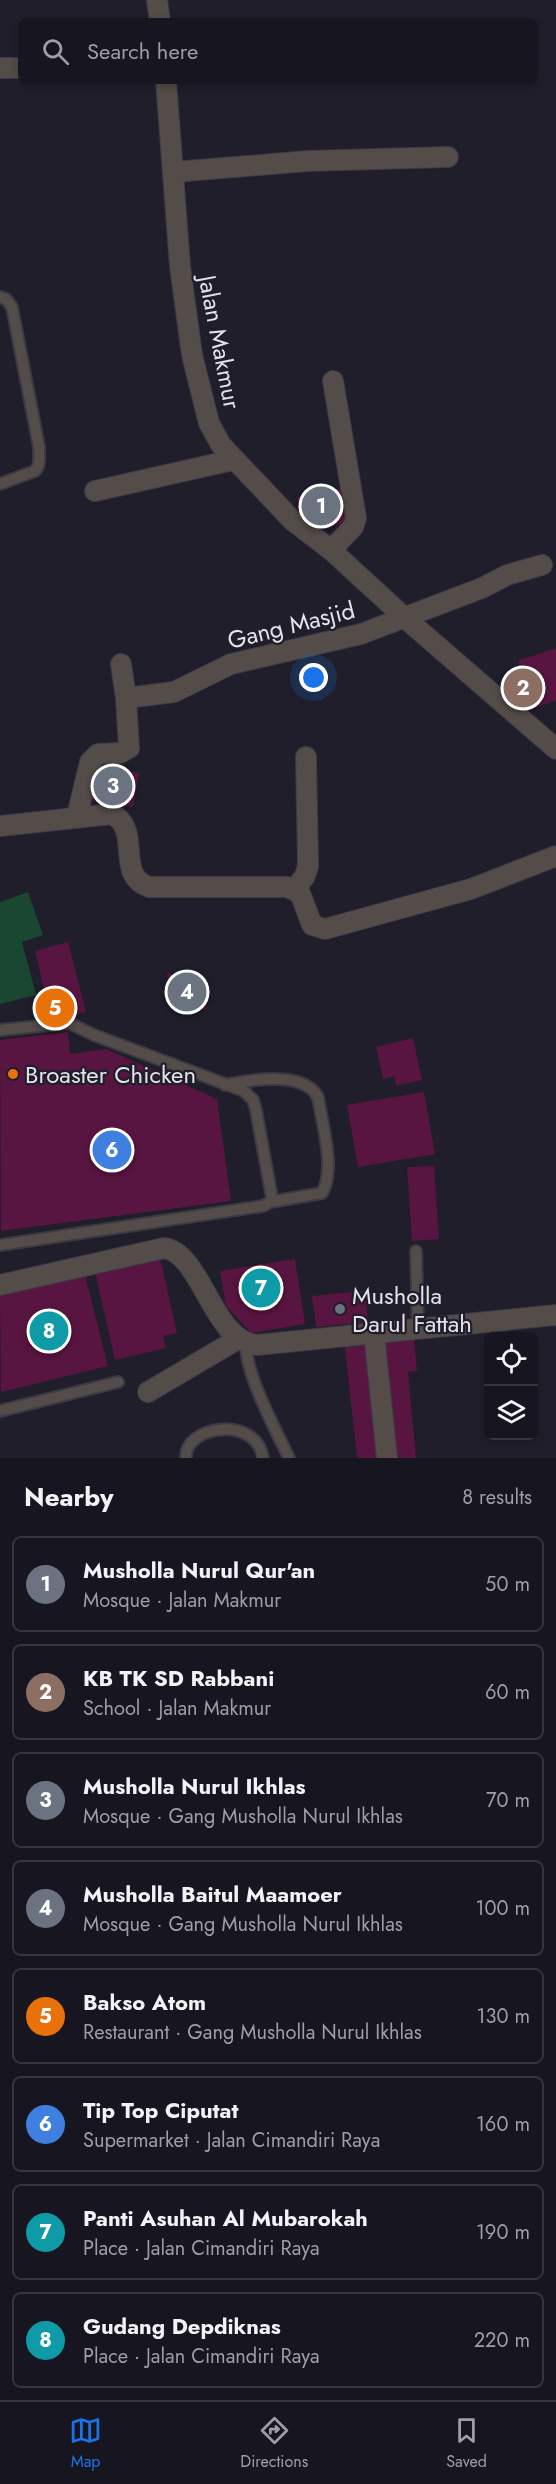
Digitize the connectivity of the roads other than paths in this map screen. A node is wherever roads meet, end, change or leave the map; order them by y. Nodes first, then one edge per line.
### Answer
1 (157, 0) edge
2 (160, 18) edge
3 (0, 68) edge
4 (18, 68) edge
5 (166, 84) edge
6 (448, 157) dead end
7 (174, 172) junction
8 (0, 297) edge
9 (333, 381) dead end
10 (233, 460) junction
11 (0, 484) edge
12 (95, 491) dead end
13 (332, 550) junction
14 (542, 565) dead end
15 (405, 618) junction
16 (122, 664) dead end
17 (126, 698) junction
18 (556, 749) edge
19 (306, 757) dead end
20 (76, 816) junction
21 (0, 826) edge
22 (556, 856) edge
23 (295, 890) junction
24 (0, 1030) edge
25 (225, 1084) junction
26 (270, 1203) junction
27 (0, 1245) edge
28 (416, 1251) dead end
29 (0, 1286) edge
30 (556, 1315) edge
31 (418, 1328) junction
32 (374, 1333) junction
33 (242, 1341) junction
34 (118, 1382) dead end
35 (148, 1392) dead end
36 (0, 1411) edge
37 (186, 1458) edge
38 (263, 1458) edge
39 (289, 1458) edge
40 (387, 1458) edge

1 - 2 street
3 - 4 street
5 - 7 street, Jalan Makmur
6 - 7 street
7 - 10 street, Jalan Makmur
8 - 11 lane
9 - 13 street
10 - 12 street
10 - 13 street, Jalan Makmur
13 - 15 street, Jalan Makmur
14 - 15 street, Gang Masjid
15 - 17 street, Gang Masjid
15 - 18 street, Jalan Makmur
16 - 17 street
17 - 20 street
19 - 23 street
20 - 21 street
20 - 23 street
22 - 23 street
24 - 25 lane
25 - 26 lane
25 - 26 lane
26 - 27 lane
28 - 31 lane
29 - 33 street
30 - 31 street
31 - 32 street
32 - 33 street
32 - 40 street
33 - 35 street
33 - 39 lane
34 - 36 lane
37 - 38 lane

